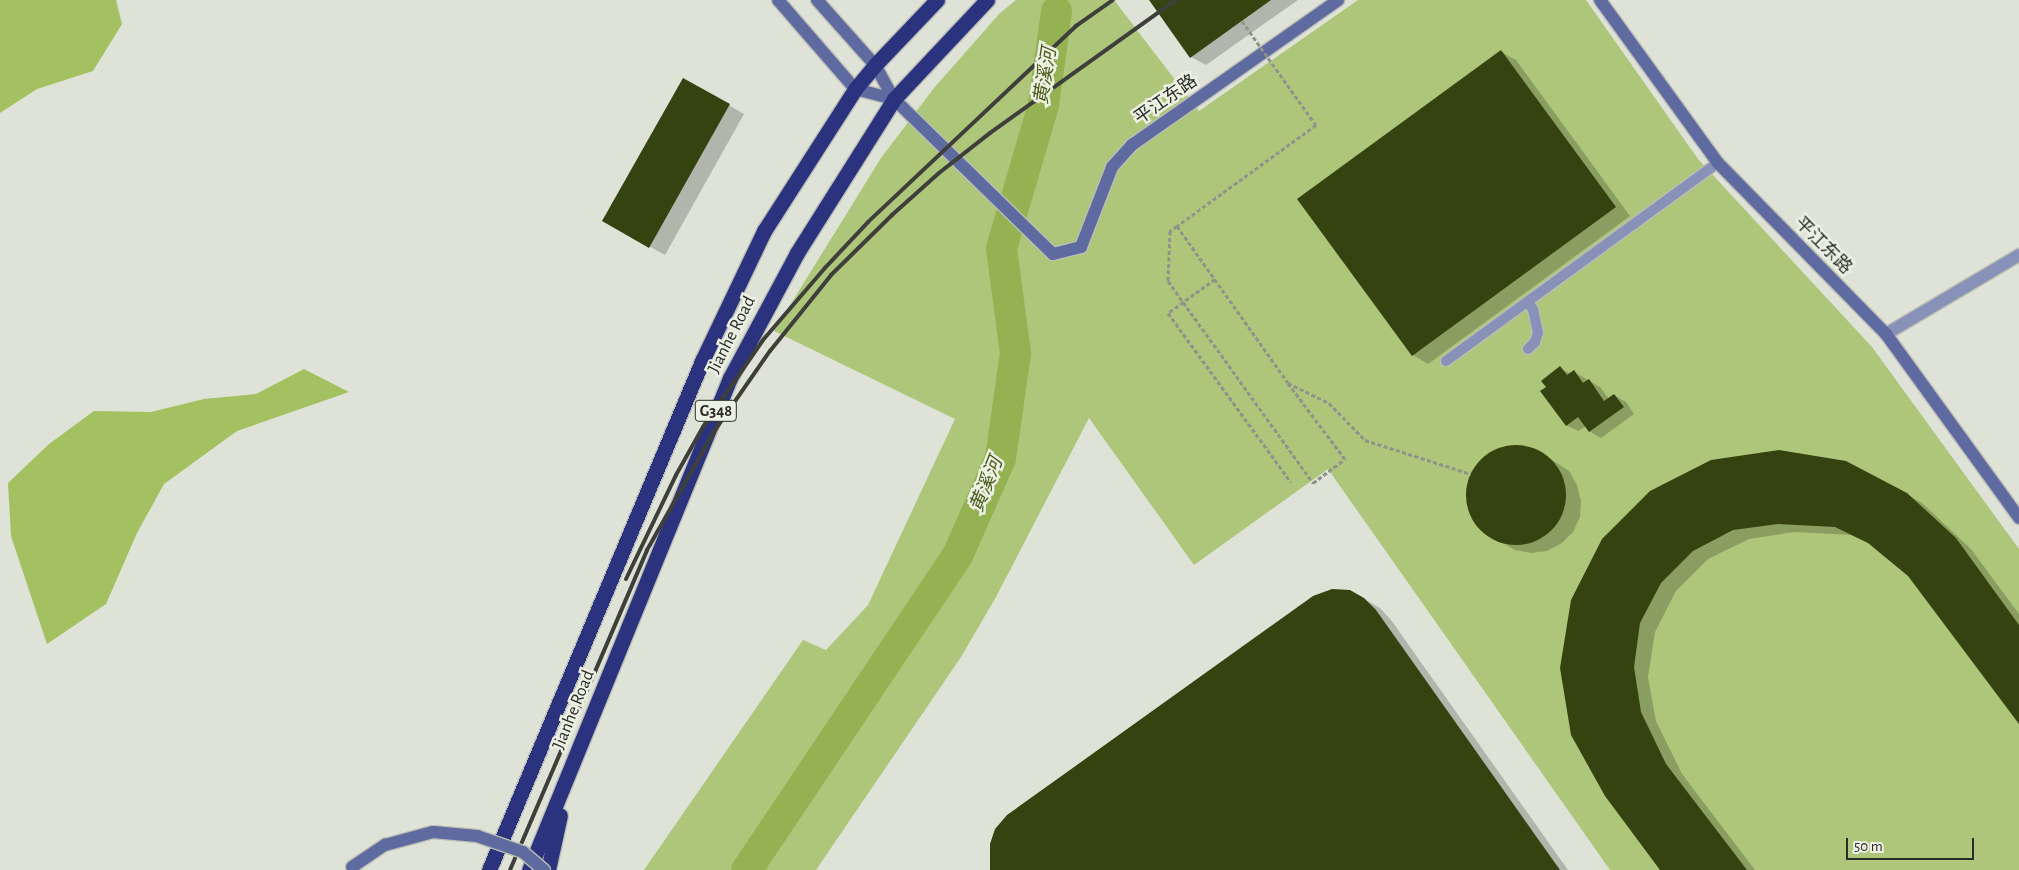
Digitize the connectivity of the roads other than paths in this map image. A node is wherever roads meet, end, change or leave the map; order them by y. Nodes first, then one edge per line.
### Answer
1 (778, 0) edge
2 (817, 0) edge
3 (937, 0) edge
4 (986, 0) edge
5 (1338, 0) edge
6 (1600, 0) edge
7 (875, 65) junction
8 (856, 89) junction
9 (894, 99) junction
10 (1718, 163) junction
11 (2019, 255) edge
12 (1528, 302) junction
13 (1886, 334) junction
14 (1528, 349) dead end
15 (1446, 361) dead end
16 (2019, 518) edge
17 (569, 773) junction
18 (352, 867) dead end
19 (489, 870) edge
20 (530, 870) edge
21 (544, 870) edge
22 (548, 870) edge

1 - 8 street
2 - 7 street
3 - 7 highway, Jianhe Road / G348
4 - 9 highway, Jianhe Road / G348
5 - 9 street, 平江东路
6 - 10 street, 平江东路
7 - 8 highway, Jianhe Road / G348
7 - 9 street
8 - 9 street
8 - 19 highway, Jianhe Road / G348
9 - 17 highway, Jianhe Road / G348
10 - 12 lane
10 - 13 street, 平江东路
11 - 13 street
12 - 14 lane
12 - 15 lane
13 - 16 street, 平江东路
17 - 20 highway, Jianhe Road / G348
17 - 22 highway
18 - 21 street, bridge

